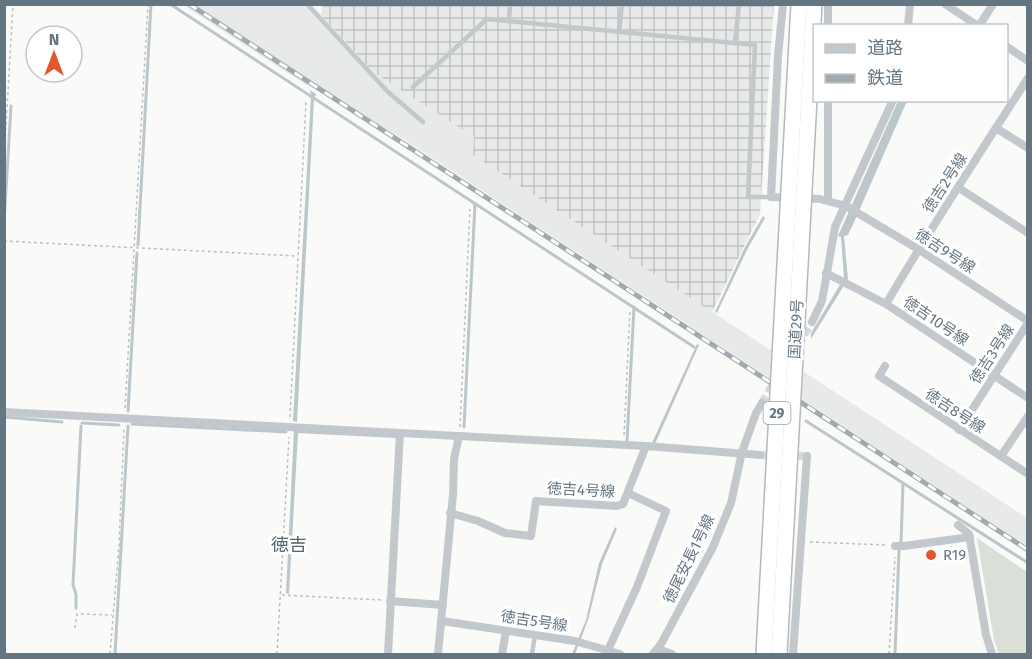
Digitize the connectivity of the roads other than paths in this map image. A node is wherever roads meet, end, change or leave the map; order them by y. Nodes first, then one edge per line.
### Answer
1 (307, 4) edge
2 (510, 4) edge
3 (622, 4) edge
4 (739, 4) edge
5 (783, 4) edge
6 (799, 4) edge
7 (814, 4) edge
8 (828, 4) edge
9 (909, 4) edge
10 (945, 4) edge
11 (993, 4) edge
12 (509, 21) junction
13 (828, 24) edge
14 (908, 24) edge
15 (976, 24) edge
16 (980, 24) edge
17 (619, 32) junction
18 (735, 43) junction
19 (1008, 47) edge
20 (1028, 61) edge
21 (1028, 78) edge
22 (413, 87) dead end
23 (828, 102) edge
24 (892, 102) edge
25 (423, 122) dead end
26 (996, 128) junction
27 (1028, 148) edge
28 (797, 172) junction
29 (959, 188) junction
30 (771, 197) junction
31 (828, 200) junction
32 (848, 207) junction
33 (1028, 232) edge
34 (918, 249) junction
35 (826, 273) junction
36 (886, 304) junction
37 (812, 322) tunnel mouth
38 (1028, 322) edge
39 (885, 366) dead end
40 (994, 376) junction
41 (1028, 398) edge
42 (762, 403) tunnel mouth
43 (4, 412) edge
44 (1028, 416) edge
45 (959, 430) junction
46 (400, 433) junction
47 (459, 436) junction
48 (646, 446) junction
49 (742, 452) junction
50 (760, 455) tunnel mouth
51 (807, 456) dead end
52 (1001, 456) junction
53 (1028, 474) edge
54 (628, 493) junction
55 (450, 513) junction
56 (958, 525) dead end
57 (970, 537) junction
58 (895, 546) road end
59 (390, 601) junction
60 (443, 605) junction
61 (442, 621) junction
62 (506, 631) junction
63 (535, 635) junction
64 (608, 650) junction
65 (655, 652) edge
66 (388, 654) edge
67 (438, 654) edge
68 (502, 654) edge
69 (532, 654) edge
70 (620, 654) edge
71 (672, 654) edge
72 (764, 654) edge
73 (779, 654) edge
74 (793, 654) edge
75 (992, 654) edge

1 - 25 lane
2 - 12 lane
3 - 17 lane
4 - 18 lane
5 - 30 street
6 - 28 highway, 国道29号 / 29
7 - 28 highway, 国道29号 / 29
8 - 13 street
9 - 14 street
10 - 15 street
11 - 16 street
12 - 17 lane
12 - 22 lane
17 - 18 lane
18 - 30 lane
19 - 20 street
21 - 26 street, 徳吉2号線
23 - 31 street
24 - 32 street
26 - 27 street
26 - 29 street, 徳吉2号線
28 - 72 highway, 国道29号 / 29, bridge
28 - 73 highway, 国道29号 / 29, bridge
29 - 33 street
29 - 34 street, 徳吉2号線
30 - 31 street, 徳吉9号線
31 - 32 street, 徳吉9号線
32 - 34 street, 徳吉9号線
32 - 35 street
34 - 36 street, 徳吉2号線
34 - 38 street, 徳吉9号線
35 - 36 street, 徳吉10号線
35 - 37 street
36 - 40 street, 徳吉10号線
38 - 40 street, 徳吉3号線
39 - 45 street, 徳吉8号線
40 - 41 street, 徳吉10号線
40 - 45 street, 徳吉3号線
42 - 49 street, 徳尾安長1号線
43 - 46 street
44 - 52 street
45 - 52 street, 徳吉8号線
46 - 47 street
46 - 59 street
47 - 48 street
47 - 55 street
48 - 49 street
48 - 54 street, 徳吉4号線
49 - 50 street
49 - 65 street, 徳尾安長1号線
51 - 74 street
52 - 53 street, 徳吉8号線
54 - 55 street, 徳吉4号線
54 - 64 street
55 - 60 street
56 - 57 street
57 - 58 street
57 - 75 street
59 - 60 street
59 - 66 street
60 - 61 street
61 - 62 street, 徳吉5号線
61 - 67 street
62 - 63 street, 徳吉5号線
62 - 68 street
63 - 64 street, 徳吉5号線
63 - 69 lane
64 - 70 street, 徳吉5号線
65 - 71 street

